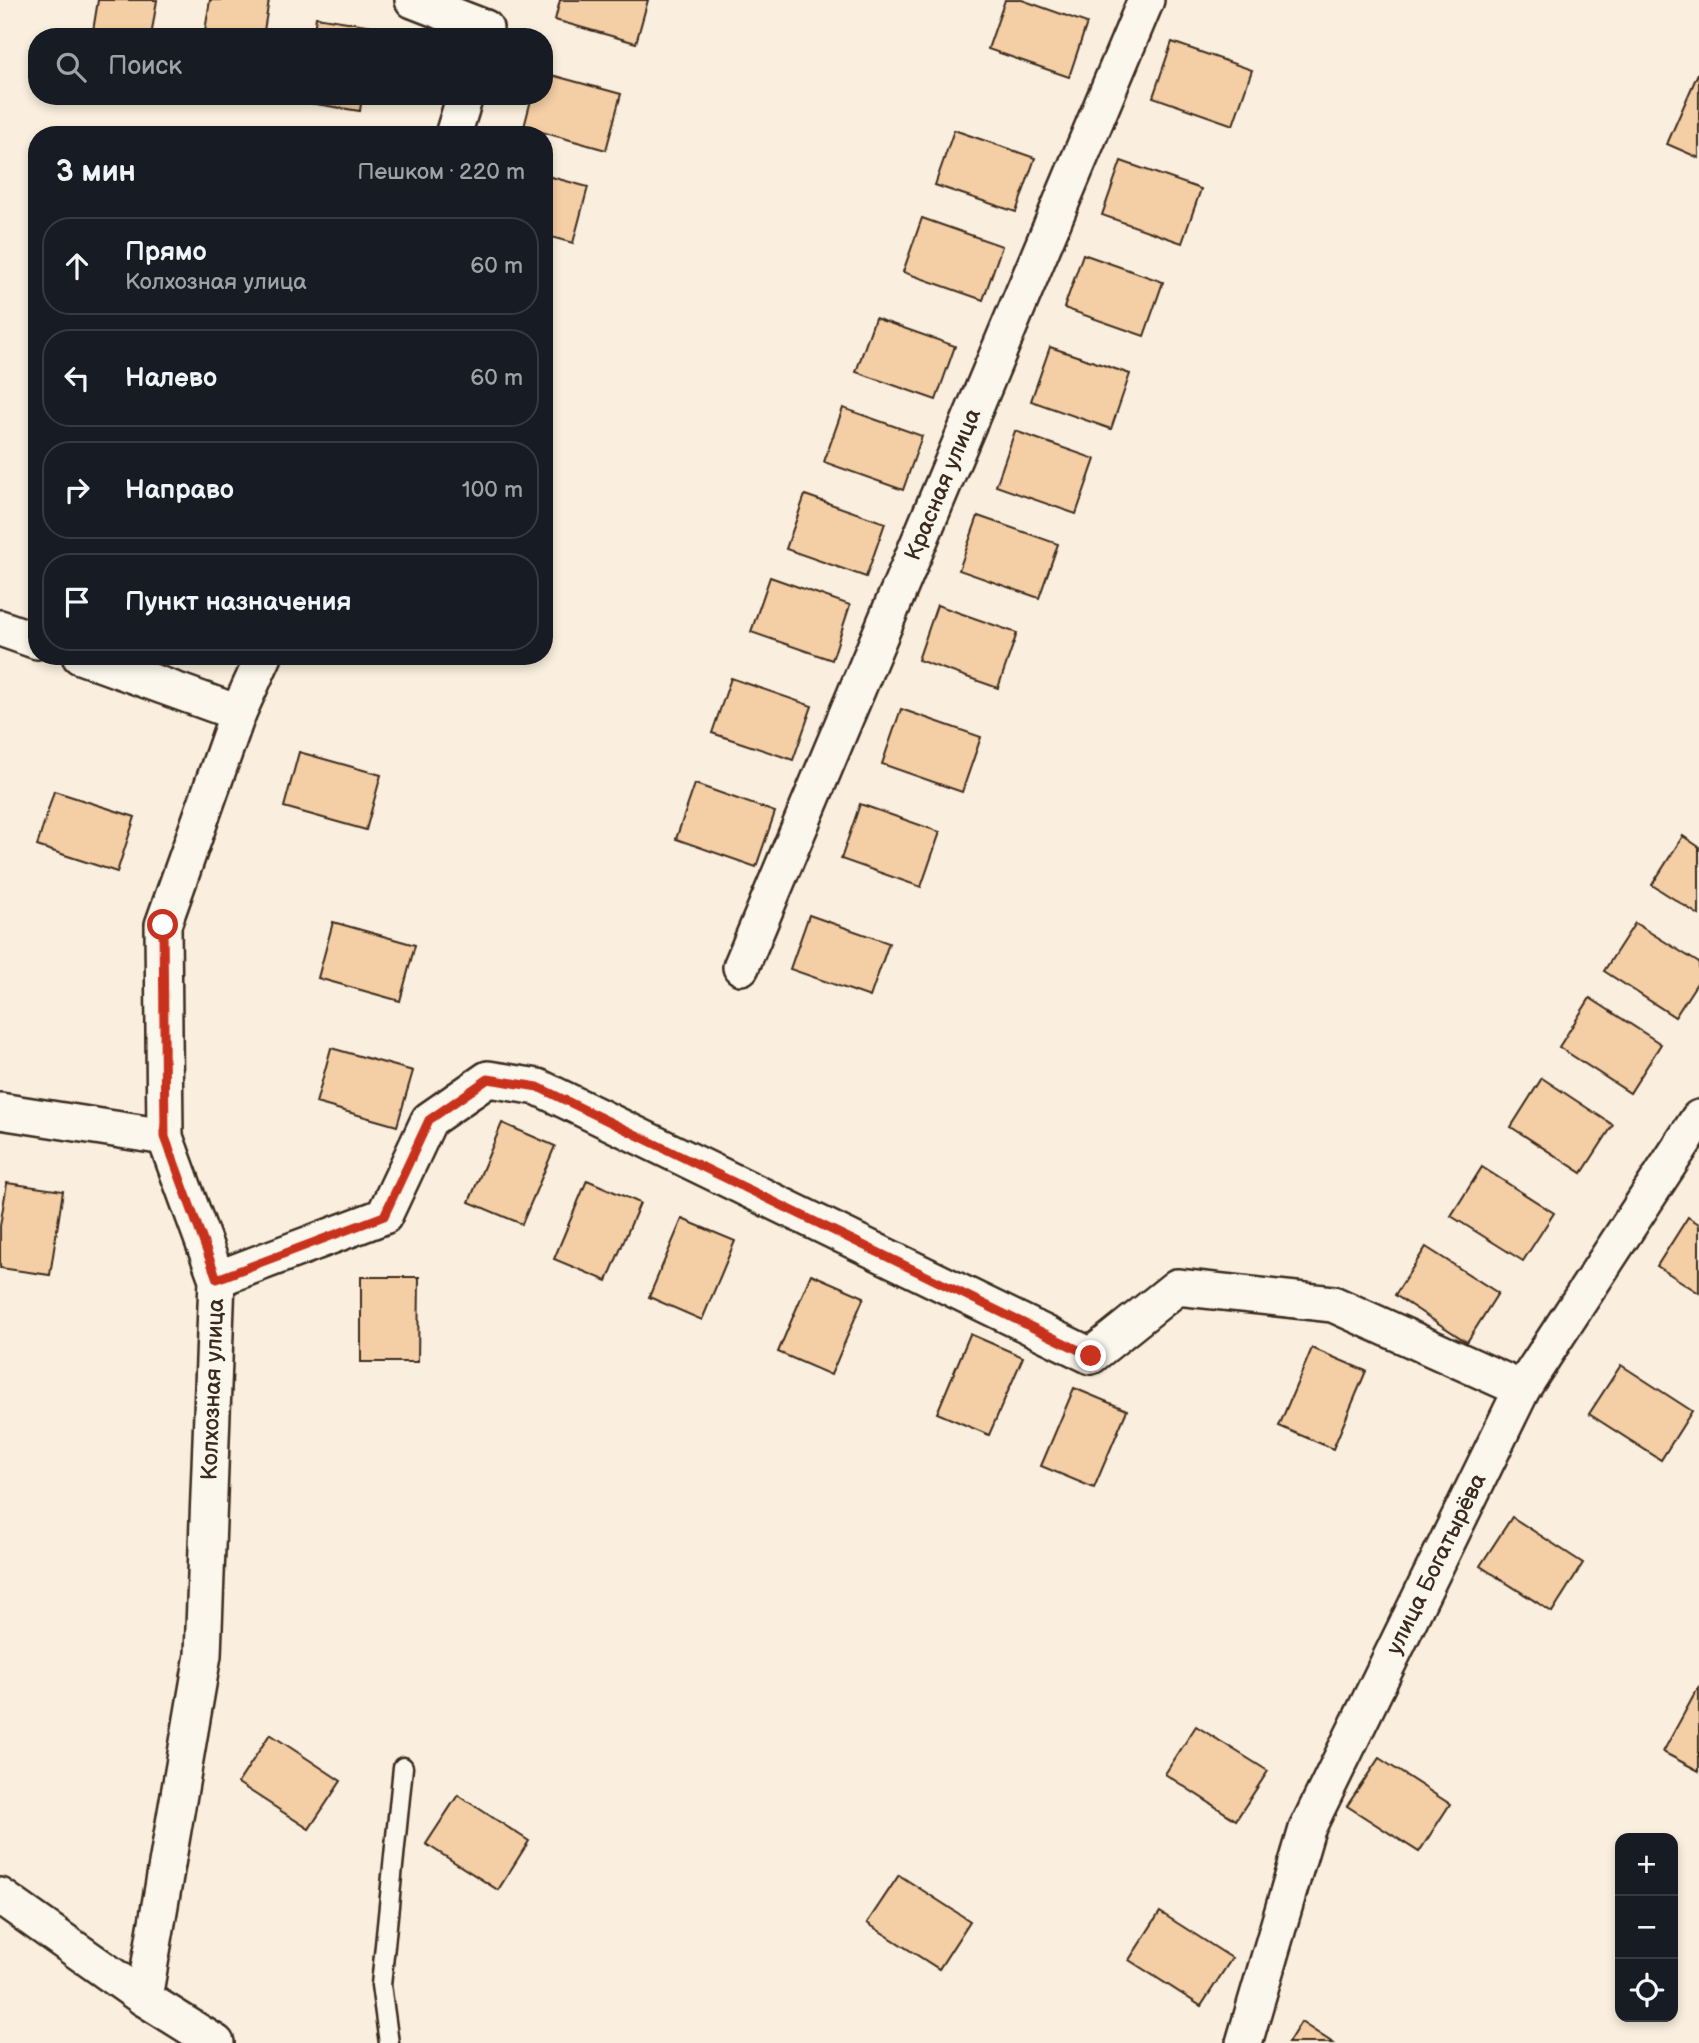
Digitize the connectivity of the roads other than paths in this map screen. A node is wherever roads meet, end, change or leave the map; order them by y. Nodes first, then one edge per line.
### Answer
1 (413, 0) edge
2 (1146, 0) edge
3 (487, 22) edge
4 (462, 105) edge
5 (456, 126) edge
6 (0, 628) edge
7 (28, 638) edge
8 (105, 665) edge
9 (260, 665) edge
10 (238, 712) junction
11 (741, 967) dead end
12 (0, 1111) edge
13 (1699, 1118) edge
14 (165, 1137) junction
15 (217, 1279) junction
16 (1522, 1389) junction
17 (403, 1767) dead end
18 (0, 1896) edge
19 (144, 1998) junction
20 (216, 2043) edge
21 (389, 2043) edge
22 (1244, 2043) edge

1 - 3 street
2 - 11 street, Красная улица
4 - 5 street
6 - 7 street
8 - 10 street
9 - 10 street, Колхозная улица
10 - 14 street, Колхозная улица
12 - 14 street
13 - 16 street, улица Богатырёва
14 - 15 street, Колхозная улица
15 - 16 street
15 - 19 street, Колхозная улица
16 - 22 street, улица Богатырёва
17 - 21 lane
18 - 19 street
19 - 20 street

